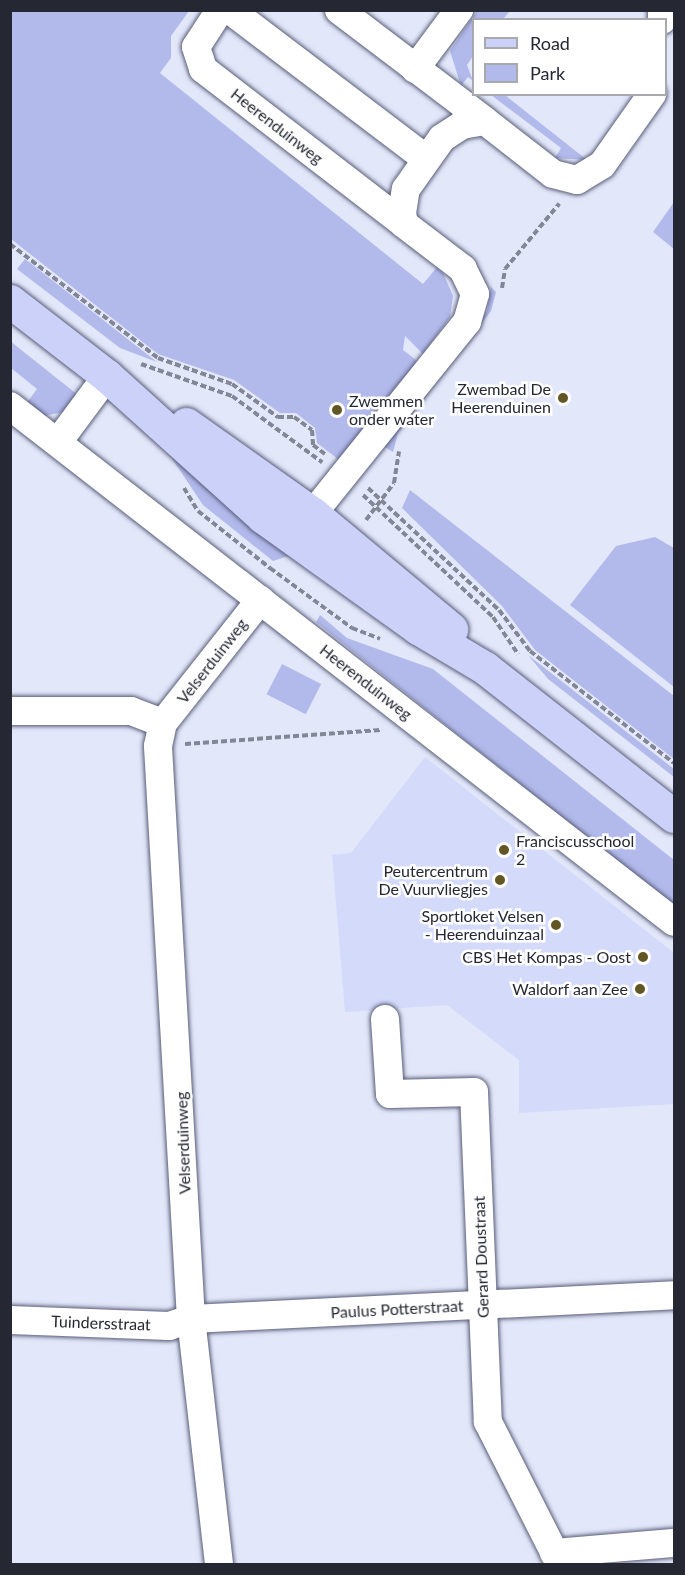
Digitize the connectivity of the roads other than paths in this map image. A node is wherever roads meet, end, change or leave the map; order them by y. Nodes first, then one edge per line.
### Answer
1 (220, 10) edge
2 (230, 10) edge
3 (339, 10) edge
4 (453, 13) edge
5 (415, 69) junction
6 (651, 96) edge
7 (485, 121) junction
8 (426, 159) junction
9 (404, 224) junction
10 (10, 301) edge
11 (107, 376) junction
12 (10, 406) edge
13 (58, 442) junction
14 (313, 514) junction
15 (284, 552) junction
16 (260, 600) junction
17 (485, 668) junction
18 (10, 711) edge
19 (160, 734) junction
20 (675, 816) edge
21 (675, 922) edge
22 (385, 1019) dead end
23 (675, 1295) edge
24 (483, 1305) junction
25 (191, 1319) junction
26 (10, 1320) edge
27 (675, 1544) edge
28 (557, 1559) edge
29 (219, 1564) edge

1 - 9 street, Heerenduinweg
2 - 8 street
3 - 5 street
4 - 5 street
5 - 7 street
6 - 7 street
7 - 8 street
8 - 9 street
9 - 14 street, Heerenduinweg
10 - 11 main road
11 - 13 street
11 - 14 main road
11 - 15 main road
12 - 13 street, Heerenduinweg
13 - 16 street, Heerenduinweg
14 - 15 street, Heerenduinweg
14 - 17 main road
15 - 17 main road
16 - 19 street, Velserduinweg
16 - 21 street, Heerenduinweg
17 - 20 main road
18 - 19 street
19 - 25 street, Velserduinweg
22 - 24 street, Gerard Doustraat
23 - 24 street, Paulus Potterstraat
24 - 25 street, Paulus Potterstraat
24 - 28 street, Gerard Doustraat
25 - 26 street, Tuindersstraat
25 - 29 street, Velserduinweg
27 - 28 street

